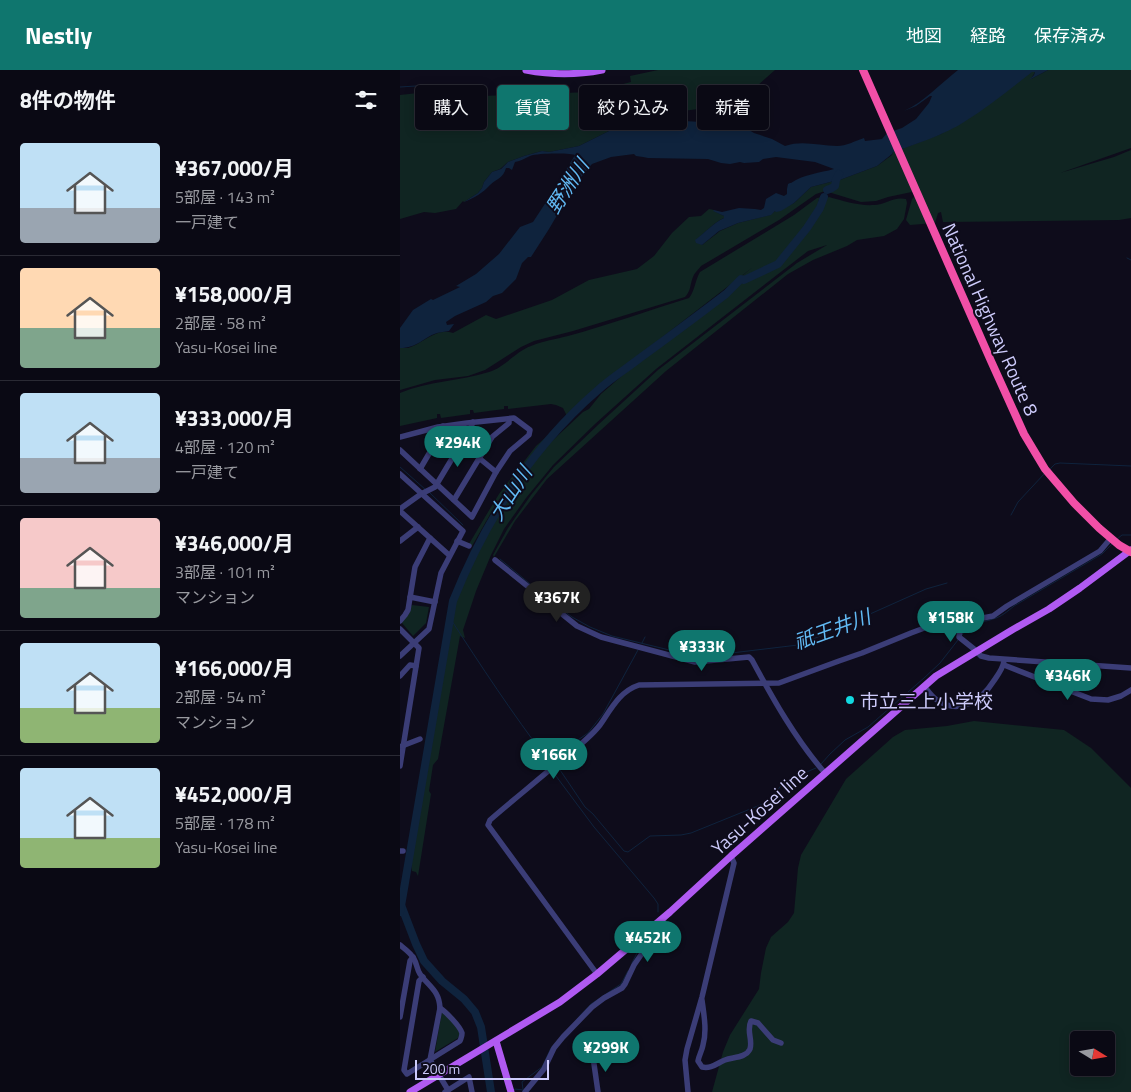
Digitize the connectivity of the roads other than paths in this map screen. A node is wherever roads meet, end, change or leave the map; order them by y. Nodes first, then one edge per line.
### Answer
1 (526, 70) edge
2 (602, 70) edge
3 (863, 70) edge
4 (509, 419) junction
5 (473, 422) junction
6 (443, 426) junction
7 (400, 437) edge
8 (400, 450) edge
9 (479, 458) junction
10 (420, 469) junction
11 (496, 472) junction
12 (400, 476) edge
13 (436, 484) junction
14 (421, 494) junction
15 (454, 500) junction
16 (400, 510) edge
17 (418, 527) junction
18 (430, 538) junction
19 (1111, 538) junction
20 (400, 541) edge
21 (457, 541) junction
22 (469, 546) dead end
23 (1130, 551) edge
24 (449, 555) junction
25 (495, 560) dead end
26 (410, 597) junction
27 (435, 602) junction
28 (962, 620) junction
29 (400, 621) edge
30 (400, 628) edge
31 (414, 643) junction
32 (977, 652) junction
33 (400, 656) edge
34 (1004, 662) junction
35 (416, 666) junction
36 (1131, 668) edge
37 (400, 676) edge
38 (765, 684) junction
39 (924, 686) junction
40 (1131, 690) edge
41 (420, 739) dead end
42 (402, 746) edge
43 (400, 766) edge
44 (825, 773) junction
45 (731, 856) junction
46 (664, 917) junction
47 (400, 945) edge
48 (412, 957) junction
49 (596, 974) junction
50 (423, 977) junction
51 (702, 997) junction
52 (440, 1008) junction
53 (400, 1017) edge
54 (496, 1041) junction
55 (781, 1043) dead end
56 (593, 1057) dead end
57 (430, 1060) junction
58 (439, 1074) junction
59 (446, 1091) edge
60 (410, 1092) edge
61 (472, 1092) edge
62 (511, 1092) edge
63 (525, 1092) edge
64 (598, 1092) edge
65 (688, 1092) edge

1 - 2 main road
3 - 19 highway, National Highway Route 8
4 - 5 street
4 - 9 street
4 - 11 street
5 - 6 street
5 - 13 street
6 - 7 street
6 - 10 street
8 - 10 street
9 - 11 street
9 - 15 street
10 - 13 street
11 - 15 street
12 - 14 street
13 - 14 street
13 - 15 street
14 - 16 street
14 - 21 street
16 - 17 street
17 - 18 street
17 - 20 street
18 - 24 street
18 - 26 street
19 - 23 highway, National Highway Route 8
19 - 28 street
21 - 22 street
21 - 24 street
23 - 32 main road, Yasu-Kosei line
24 - 27 street
25 - 38 street
26 - 27 street
26 - 29 street
27 - 31 street
28 - 32 street
28 - 38 street
30 - 31 street
31 - 33 street
31 - 35 street
32 - 34 street
32 - 39 main road, Yasu-Kosei line
34 - 36 street
34 - 39 street
34 - 40 street
35 - 37 street
35 - 42 street
38 - 44 street
38 - 49 street
39 - 44 main road, Yasu-Kosei line
41 - 42 street
42 - 43 street
44 - 45 main road, Yasu-Kosei line
45 - 46 main road, Yasu-Kosei line
45 - 51 street
46 - 49 main road, Yasu-Kosei line
46 - 63 street
47 - 48 street
48 - 50 street
48 - 53 street
49 - 54 main road, Yasu-Kosei line
50 - 52 street
50 - 57 street
51 - 55 street
51 - 65 street
52 - 57 street
52 - 57 street
54 - 58 main road, Yasu-Kosei line
54 - 62 main road
56 - 64 street
57 - 58 street
58 - 59 street
58 - 60 main road, Yasu-Kosei line
59 - 61 street

